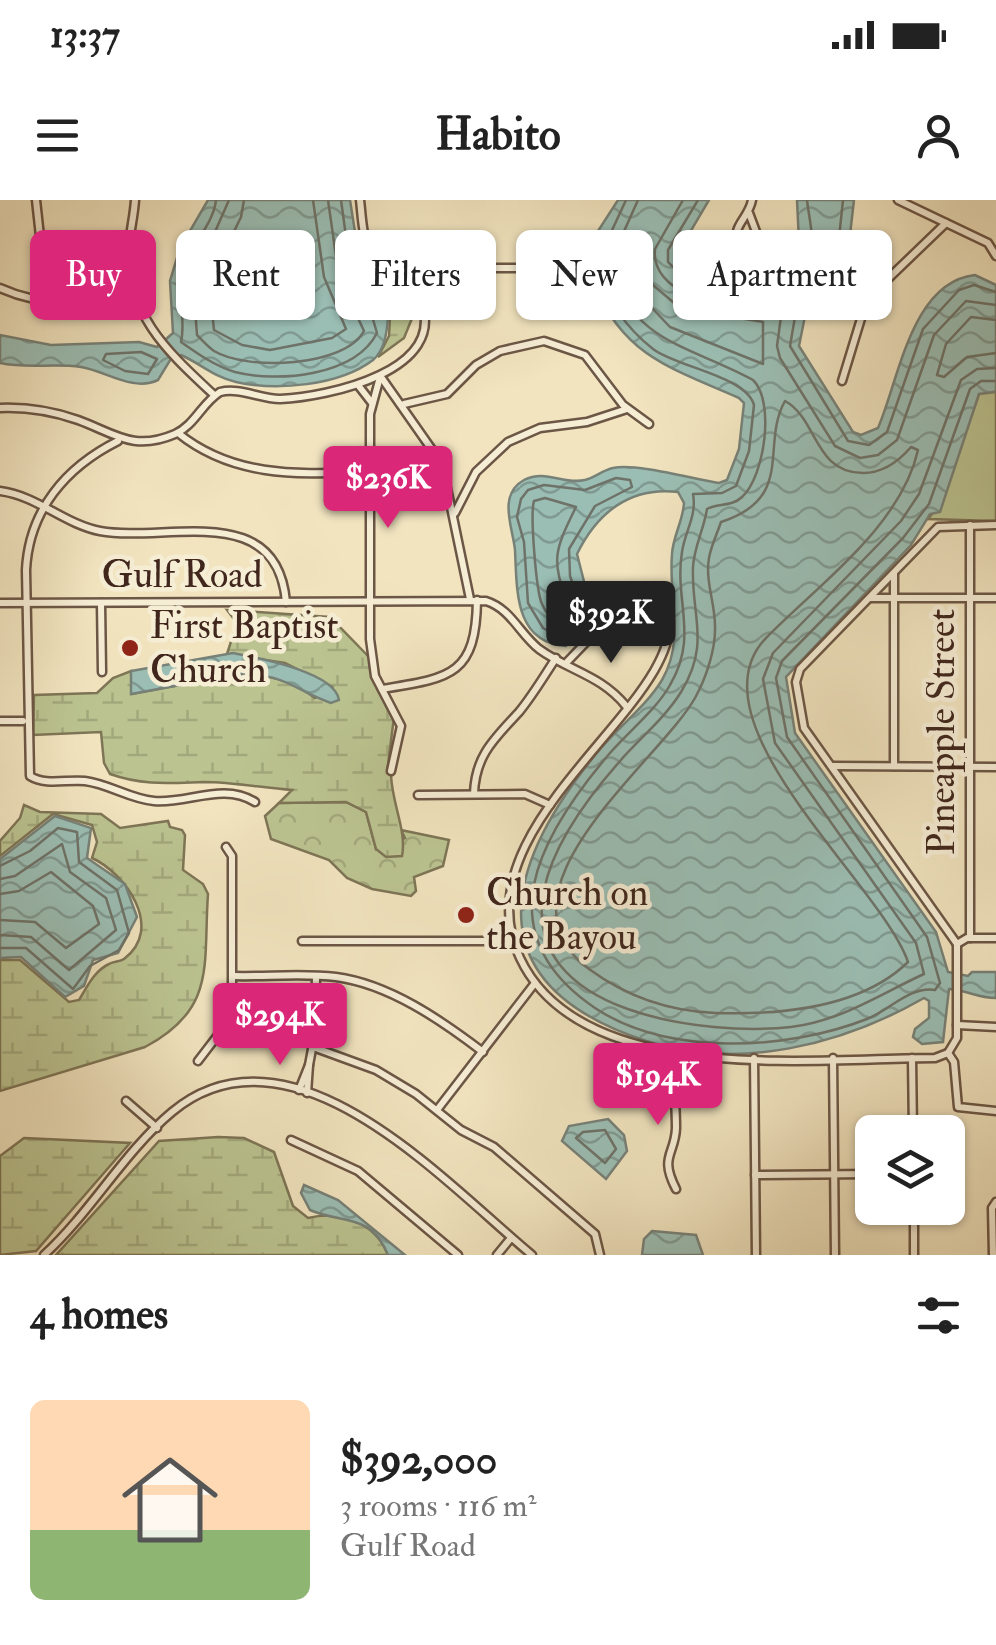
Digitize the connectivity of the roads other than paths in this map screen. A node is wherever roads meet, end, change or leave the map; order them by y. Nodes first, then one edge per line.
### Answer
1 (36, 200) edge
2 (135, 200) edge
3 (360, 200) edge
4 (752, 200) edge
5 (898, 200) edge
6 (749, 213) junction
7 (946, 223) junction
8 (42, 230) edge
9 (131, 230) edge
10 (365, 230) edge
11 (993, 244) edge
12 (996, 256) edge
13 (0, 288) edge
14 (30, 296) edge
15 (147, 320) edge
16 (424, 320) edge
17 (381, 376) junction
18 (842, 381) dead end
19 (358, 385) junction
20 (611, 391) junction
21 (214, 394) junction
22 (372, 403) junction
23 (404, 404) junction
24 (0, 408) edge
25 (627, 409) junction
26 (606, 415) junction
27 (649, 424) dead end
28 (178, 433) junction
29 (119, 440) junction
30 (370, 472) junction
31 (448, 482) junction
32 (467, 485) junction
33 (0, 491) edge
34 (45, 505) junction
35 (455, 514) junction
36 (970, 525) junction
37 (996, 525) edge
38 (894, 572) junction
39 (869, 598) junction
40 (894, 598) junction
41 (970, 598) junction
42 (996, 598) edge
43 (474, 599) junction
44 (370, 601) junction
45 (0, 602) edge
46 (286, 602) junction
47 (26, 603) junction
48 (101, 603) junction
49 (556, 658) junction
50 (567, 662) junction
51 (102, 672) dead end
52 (382, 690) junction
53 (626, 706) junction
54 (0, 721) edge
55 (23, 721) dead end
56 (831, 766) junction
57 (894, 766) junction
58 (970, 767) junction
59 (996, 767) edge
60 (391, 771) dead end
61 (474, 794) junction
62 (418, 795) dead end
63 (255, 802) dead end
64 (550, 804) junction
65 (226, 847) dead end
66 (970, 938) junction
67 (996, 938) edge
68 (302, 941) dead end
69 (514, 941) junction
70 (957, 944) junction
71 (232, 976) junction
72 (316, 977) junction
73 (536, 983) junction
74 (957, 1025) junction
75 (996, 1027) edge
76 (312, 1047) junction
77 (483, 1052) junction
78 (948, 1054) junction
79 (674, 1055) junction
80 (754, 1058) junction
81 (833, 1058) junction
82 (912, 1058) junction
83 (198, 1061) dead end
84 (303, 1092) junction
85 (126, 1101) dead end
86 (437, 1110) junction
87 (996, 1110) edge
88 (913, 1115) edge
89 (157, 1128) junction
90 (291, 1140) dead end
91 (834, 1174) junction
92 (855, 1174) edge
93 (755, 1175) junction
94 (676, 1189) dead end
95 (996, 1202) edge
96 (914, 1225) edge
97 (511, 1238) junction
98 (44, 1255) edge
99 (458, 1255) edge
100 (497, 1255) edge
101 (532, 1255) edge
102 (600, 1255) edge
103 (756, 1255) edge
104 (835, 1255) edge
105 (914, 1255) edge
106 (993, 1255) edge

1 - 8 street
2 - 9 street
3 - 10 street
4 - 6 street
5 - 7 street
6 - 6 street
7 - 11 street
7 - 18 street
11 - 12 street
13 - 14 street
15 - 21 street
16 - 17 street
17 - 19 street
17 - 22 street
17 - 23 street
19 - 21 street
19 - 22 street
20 - 23 street
20 - 25 street
20 - 26 street
21 - 28 street
22 - 30 street
23 - 31 street
24 - 29 street
25 - 26 street
25 - 27 street
26 - 32 street
28 - 29 street
28 - 30 street
29 - 34 street
30 - 44 street
31 - 32 street
31 - 35 street
32 - 35 street
33 - 34 street
34 - 46 street
34 - 47 street
35 - 43 street
36 - 37 street
36 - 38 street
36 - 41 street, Pineapple Street
38 - 39 street
38 - 40 street
39 - 40 street
39 - 56 street
40 - 41 street
40 - 57 street
41 - 42 street
41 - 58 street, Pineapple Street
43 - 44 street, Gulf Road
43 - 49 street
43 - 52 street
44 - 46 street, Gulf Road
44 - 52 street
45 - 47 street, Gulf Road
46 - 48 street, Gulf Road
47 - 48 street, Gulf Road
47 - 63 street
48 - 51 street
49 - 50 street
49 - 61 street
50 - 53 street
50 - 53 street
52 - 60 street
53 - 64 street
54 - 55 street
56 - 57 street
56 - 70 street
57 - 58 street
58 - 59 street
58 - 66 street, Pineapple Street
61 - 62 street
61 - 64 street
64 - 69 street
65 - 71 street
66 - 67 street
66 - 70 street
68 - 69 street
69 - 73 street
70 - 74 street
71 - 72 street
71 - 83 street
72 - 76 street
72 - 77 street
73 - 77 street
73 - 79 street
74 - 75 street
74 - 78 street
76 - 84 street
76 - 86 street
77 - 86 street
78 - 82 street
78 - 87 street
79 - 80 street
79 - 94 street
80 - 81 street
80 - 93 street
81 - 82 street
81 - 91 street
82 - 88 street
84 - 89 street
84 - 97 street
85 - 89 street
86 - 102 street
89 - 98 street
90 - 99 street
91 - 92 street
91 - 93 street
91 - 104 street
93 - 103 street
95 - 106 street
96 - 105 street
97 - 100 street
97 - 101 street

